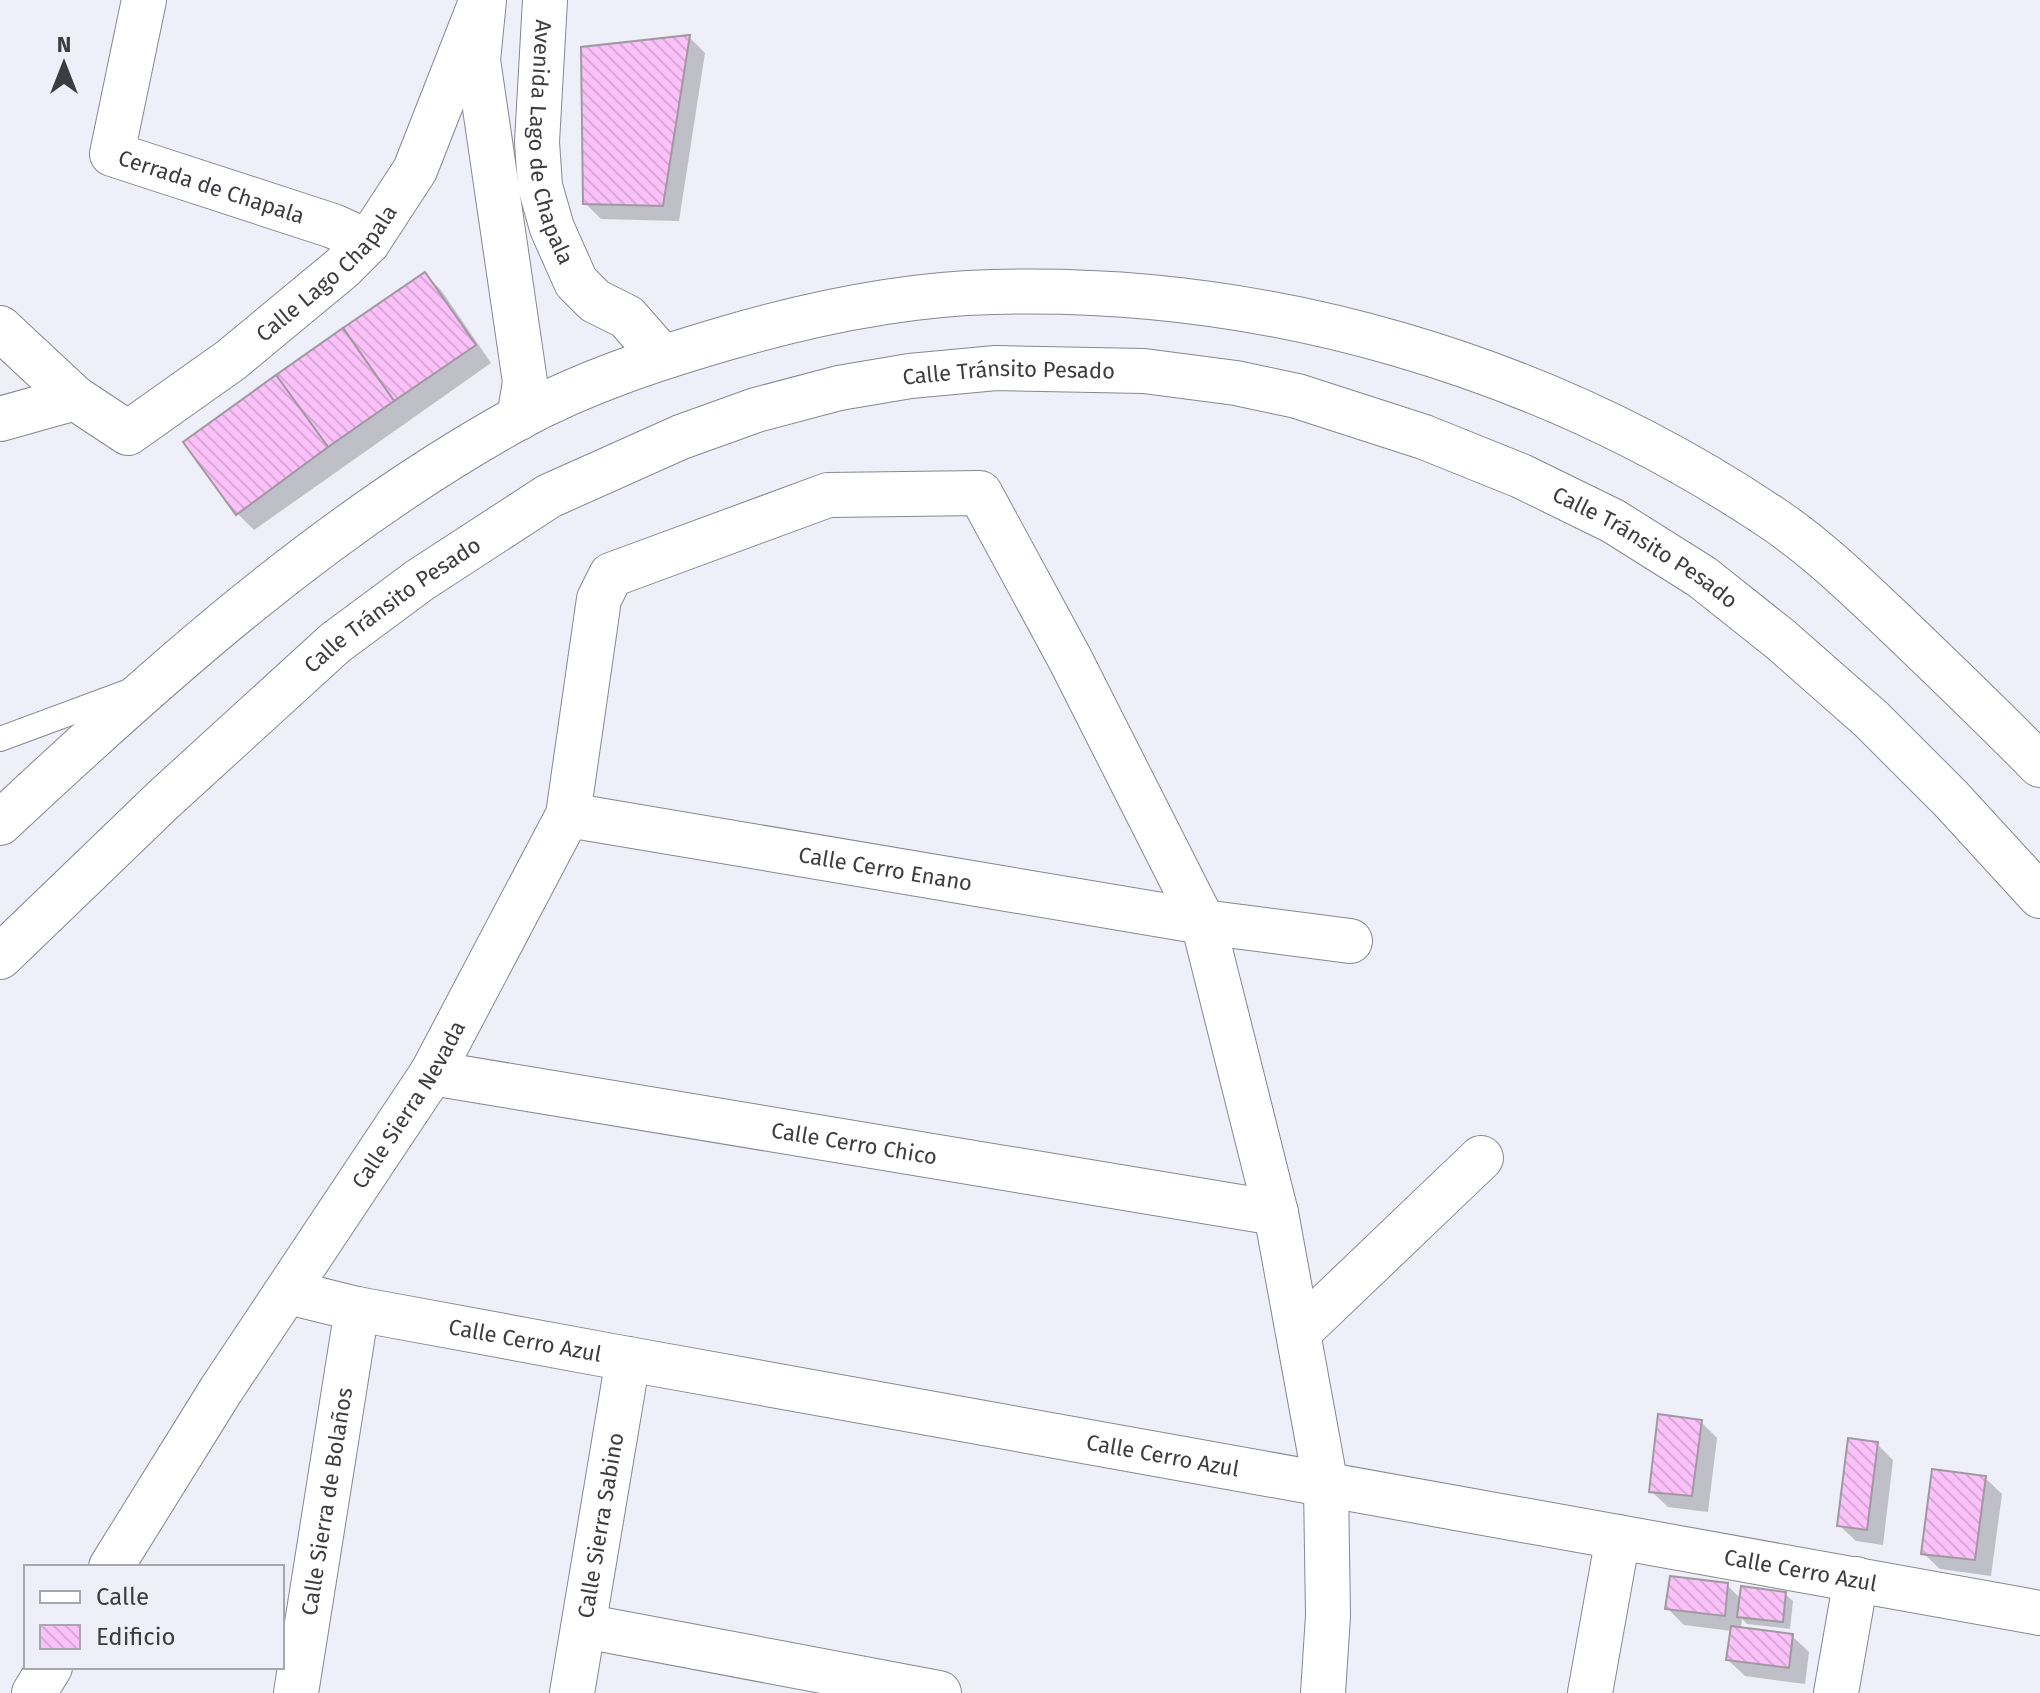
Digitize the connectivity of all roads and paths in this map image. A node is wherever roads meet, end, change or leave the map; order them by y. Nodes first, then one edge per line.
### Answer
1 (144, 0) edge
2 (483, 0) edge
3 (545, 0) edge
4 (368, 242) junction
5 (0, 328) edge
6 (662, 357) junction
7 (75, 398) junction
8 (519, 418) junction
9 (0, 419) edge
10 (156, 681) junction
11 (0, 739) edge
12 (2040, 765) edge
13 (568, 815) junction
14 (0, 823) edge
15 (2040, 896) edge
16 (1203, 922) junction
17 (1350, 941) dead end
18 (0, 957) edge
19 (432, 1073) junction
20 (1481, 1158) dead end
21 (1276, 1213) junction
22 (288, 1292) junction
23 (357, 1309) junction
24 (1299, 1332) junction
25 (628, 1359) junction
26 (1326, 1486) junction
27 (1618, 1537) junction
28 (112, 1565) edge
29 (1856, 1579) junction
30 (2040, 1613) edge
31 (584, 1626) junction
32 (49, 1669) edge
33 (34, 1693) edge
34 (296, 1693) edge
35 (572, 1693) edge
36 (939, 1693) edge
37 (1323, 1693) edge
38 (1590, 1693) edge
39 (1836, 1693) edge

1 - 4 street, Cerrada de Chapala
2 - 4 street, Calle Lago Chapala
2 - 8 street
3 - 6 street, Avenida Lago de Chapala
4 - 7 street, Calle Lago Chapala
5 - 7 street
6 - 8 street
6 - 12 street
7 - 9 street
8 - 10 street
10 - 11 lane
10 - 14 street
13 - 16 street, Calle Cerro Enano
13 - 16 street, Calle Sierra Nevada
13 - 19 street, Calle Sierra Nevada
15 - 18 street, Calle Tránsito Pesado
16 - 17 street, Calle Cerro Enano
16 - 21 street
19 - 21 street, Calle Cerro Chico
19 - 22 street, Calle Sierra Nevada
20 - 24 street
21 - 24 street
22 - 23 street, Calle Cerro Azul
22 - 28 street, Calle Sierra Nevada
23 - 25 street, Calle Cerro Azul
23 - 34 street, Calle Sierra de Bolaños
24 - 26 street
25 - 26 street, Calle Cerro Azul
25 - 31 street, Calle Sierra Sabino
26 - 27 street, Calle Cerro Azul
26 - 37 street
27 - 29 street, Calle Cerro Azul
27 - 38 street
29 - 30 street, Calle Cerro Azul
29 - 39 street
31 - 35 street, Calle Sierra Sabino
31 - 36 street
32 - 33 street

